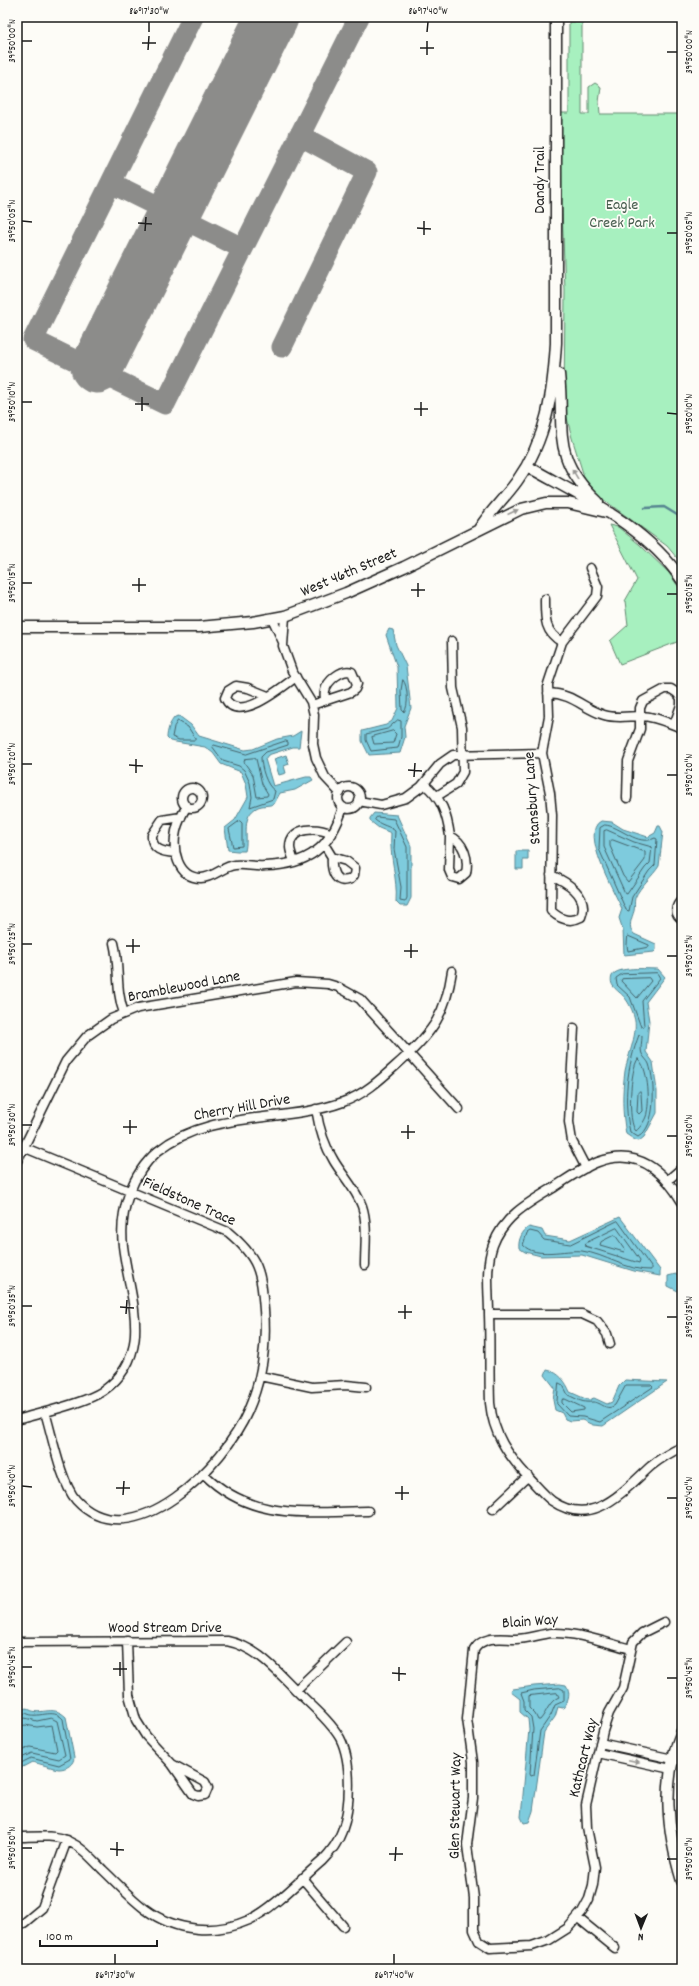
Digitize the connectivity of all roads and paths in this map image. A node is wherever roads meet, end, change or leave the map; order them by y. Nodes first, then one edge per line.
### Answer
1 (556, 17) edge
2 (556, 343) junction
3 (527, 466) junction
4 (610, 513) junction
5 (478, 530) junction
6 (590, 568) dead end
7 (682, 580) edge
8 (545, 599) dead end
9 (285, 616) junction
10 (272, 618) junction
11 (17, 627) edge
12 (452, 641) dead end
13 (283, 642) junction
14 (562, 642) junction
15 (296, 677) junction
16 (548, 693) junction
17 (268, 696) junction
18 (325, 700) junction
19 (312, 705) junction
20 (640, 716) junction
21 (678, 726) edge
22 (542, 753) junction
23 (463, 754) junction
24 (424, 784) junction
25 (340, 793) junction
26 (437, 796) junction
27 (627, 798) dead end
28 (359, 801) junction
29 (187, 806) dead end
30 (343, 807) junction
31 (181, 817) junction
32 (332, 834) junction
33 (450, 836) junction
34 (324, 844) junction
35 (175, 853) junction
36 (332, 856) dead end
37 (294, 862) junction
38 (551, 875) junction
39 (682, 900) edge
40 (682, 919) edge
41 (114, 943) dead end
42 (452, 971) dead end
43 (124, 1013) junction
44 (574, 1028) dead end
45 (409, 1053) junction
46 (316, 1109) junction
47 (459, 1109) dead end
48 (23, 1147) junction
49 (17, 1161) edge
50 (586, 1168) junction
51 (682, 1168) edge
52 (668, 1180) junction
53 (130, 1191) junction
54 (682, 1202) edge
55 (365, 1265) dead end
56 (489, 1314) junction
57 (610, 1344) dead end
58 (260, 1376) junction
59 (366, 1387) dead end
60 (45, 1412) junction
61 (17, 1420) edge
62 (682, 1447) edge
63 (204, 1474) junction
64 (528, 1476) junction
65 (493, 1509) dead end
66 (368, 1511) dead end
67 (664, 1622) dead end
68 (127, 1641) junction
69 (17, 1642) edge
70 (346, 1642) dead end
71 (478, 1644) joint
72 (631, 1649) junction
73 (296, 1690) junction
74 (682, 1731) edge
75 (600, 1743) junction
76 (598, 1753) junction
77 (675, 1763) edge
78 (172, 1764) junction
79 (17, 1837) edge
80 (67, 1840) junction
81 (302, 1878) junction
82 (682, 1881) edge
83 (578, 1918) junction
84 (24, 1923) dead end
85 (343, 1926) dead end
86 (482, 1943) joint
87 (616, 1948) dead end

1 - 2 street, Dandy Trail
2 - 3 street, West 46th Street
4 -> 2 street
3 - 4 street
3 - 5 street, West 46th Street
5 -> 4 street
4 - 7 street
5 - 9 street, West 46th Street
6 - 14 street, Stansbury Lane
8 - 14 street
9 - 10 street, West 46th Street
9 - 13 street
10 - 11 street, West 46th Street
10 - 13 street
12 - 23 street
13 - 15 street
14 - 16 street, Stansbury Lane
15 - 17 street
15 - 19 street
16 - 20 street
16 - 22 street, Stansbury Lane
17 - 17 street
18 - 18 street
18 - 19 street
19 - 25 street
20 - 21 street
20 - 21 street
20 - 27 street
22 - 23 street
22 - 38 street, Stansbury Lane
23 - 24 street
23 - 26 street
24 - 26 street
24 - 28 street
25 - 28 street
25 - 30 street
26 - 33 street
28 - 30 street
29 - 31 street
30 - 32 street
31 - 35 street
31 - 35 street
32 - 34 street
32 - 37 street
33 - 33 street
34 - 36 street
34 - 37 street
35 - 37 street
38 - 38 street, Stansbury Lane
39 - 40 street
41 - 43 street
42 - 45 street, Cherry Hill Drive
43 - 45 street, Bramblewood Lane
43 - 48 street, Bramblewood Lane
44 - 50 street
45 - 46 street, Cherry Hill Drive
45 - 47 street, Bramblewood Lane
46 - 53 street, Cherry Hill Drive
46 - 55 street
48 - 49 street, Bramblewood Lane
48 - 53 street, Fieldstone Trace
50 - 52 street
50 - 56 street
51 - 52 street
52 - 54 street
53 - 58 street, Fieldstone Trace
53 - 60 street, Cherry Hill Drive
56 - 57 street
56 - 64 street
58 - 59 street
58 - 63 street, Fieldstone Trace
60 - 61 street, Cherry Hill Drive
60 - 63 street, Fieldstone Trace
62 - 64 street
63 - 66 street
64 - 65 street
67 - 72 street, Kathcart Way
68 - 69 street, Wood Stream Drive
68 - 73 street, Wood Stream Drive
68 - 78 street
70 - 73 street
71 - 72 street, Blain Way
71 - 86 street, Glen Stewart Way
72 - 75 street, Kathcart Way
73 - 81 street, Wood Stream Drive
74 - 77 street
75 - 76 street, Kathcart Way
75 - 77 street
76 -> 77 street
76 - 83 street, Kathcart Way
77 - 82 street
78 - 78 street
79 - 80 street
80 - 81 street, Wood Stream Drive
80 - 84 street
81 - 85 street
83 - 86 street, Kathcart Way
83 - 87 street

